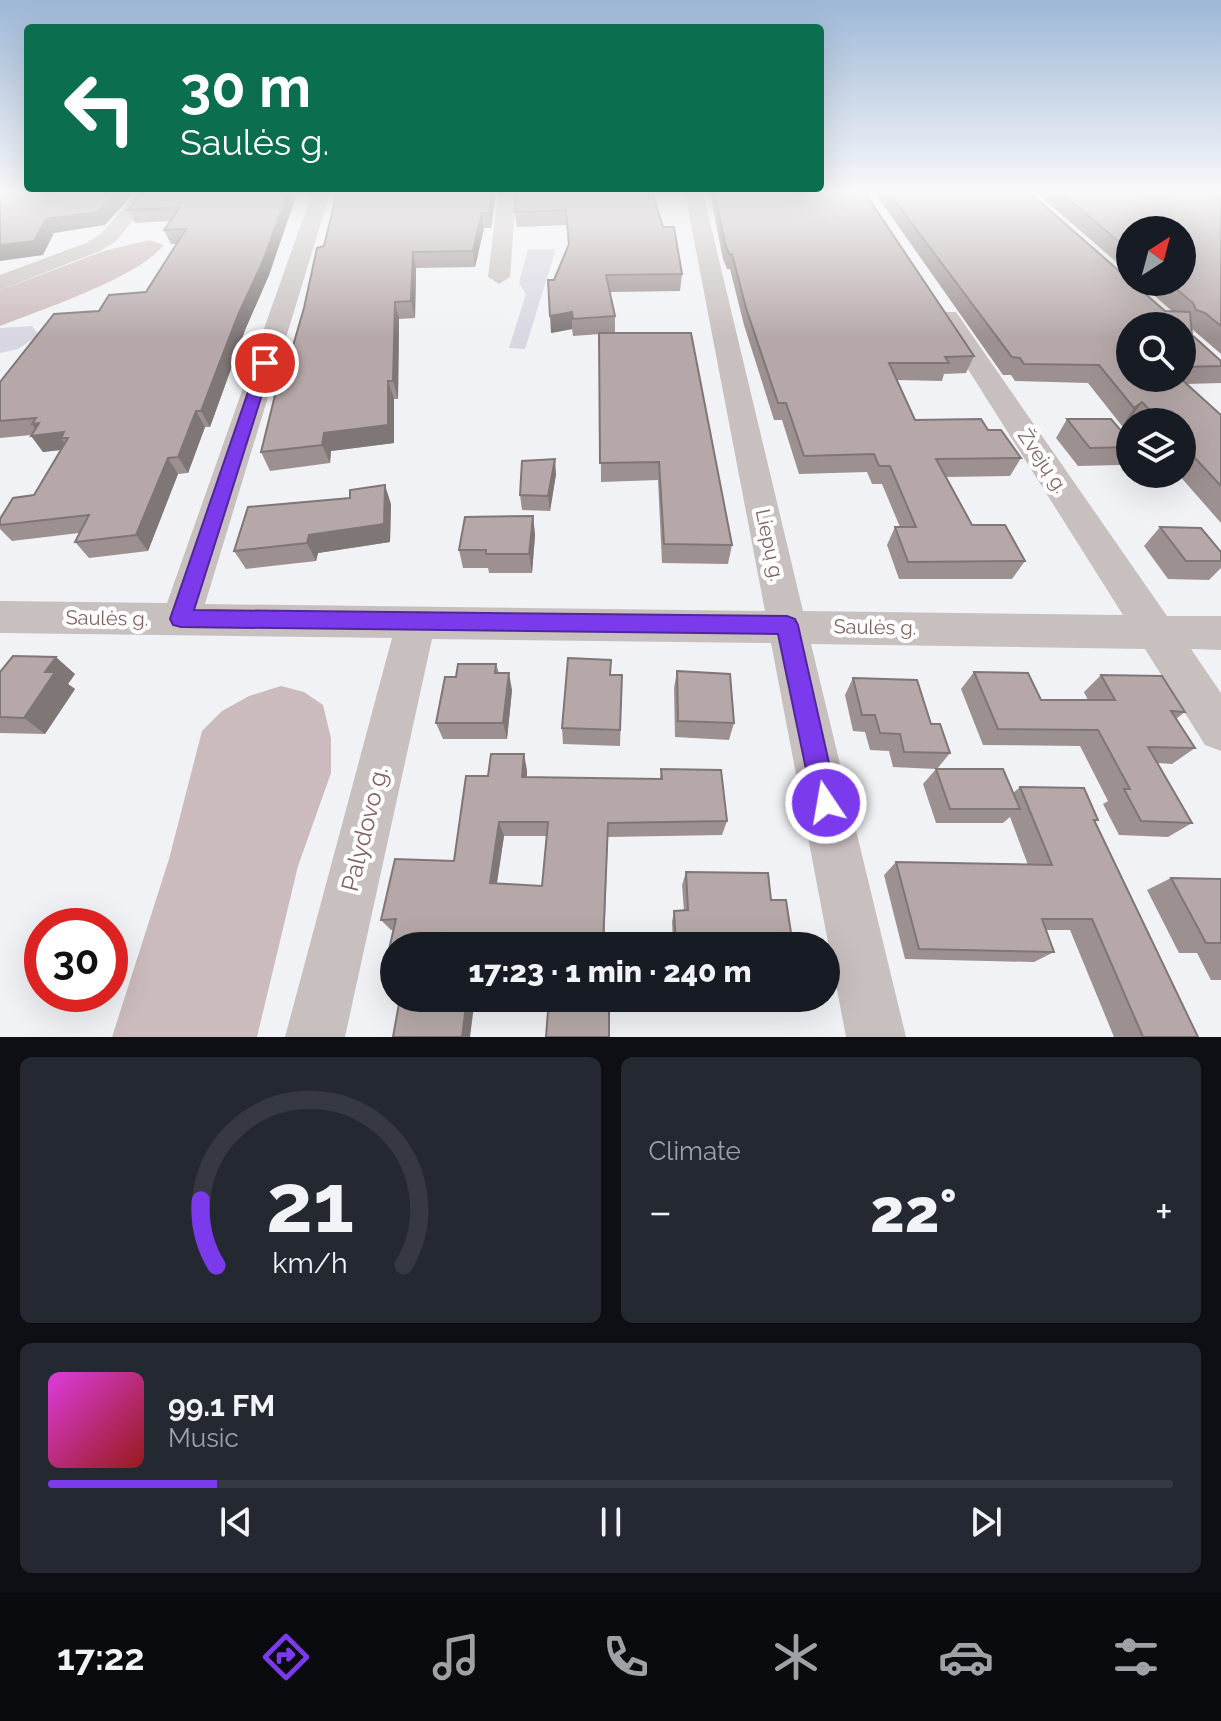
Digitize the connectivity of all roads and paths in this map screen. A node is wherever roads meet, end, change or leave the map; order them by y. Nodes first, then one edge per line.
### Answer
1 (102, 241) edge
2 (305, 241) edge
3 (502, 241) edge
4 (704, 241) edge
5 (499, 277) dead end
6 (0, 283) edge
7 (935, 299) edge
8 (0, 617) edge
9 (181, 619) junction
10 (416, 621) junction
11 (787, 625) junction
12 (1157, 632) junction
13 (1221, 633) edge
14 (1221, 730) edge
15 (315, 1037) edge
16 (876, 1037) edge

1 - 6 street
2 - 9 street
3 - 5 street
4 - 11 street, Liepų g.
7 - 12 street, Žvejų g.
8 - 9 street, Saulės g.
9 - 10 street, Saulės g.
10 - 11 street, Saulės g.
10 - 15 street, Palydovo g.
11 - 12 street, Saulės g.
11 - 16 street, Liepų g.
12 - 13 street, Saulės g.
12 - 14 street, Žvejų g.

